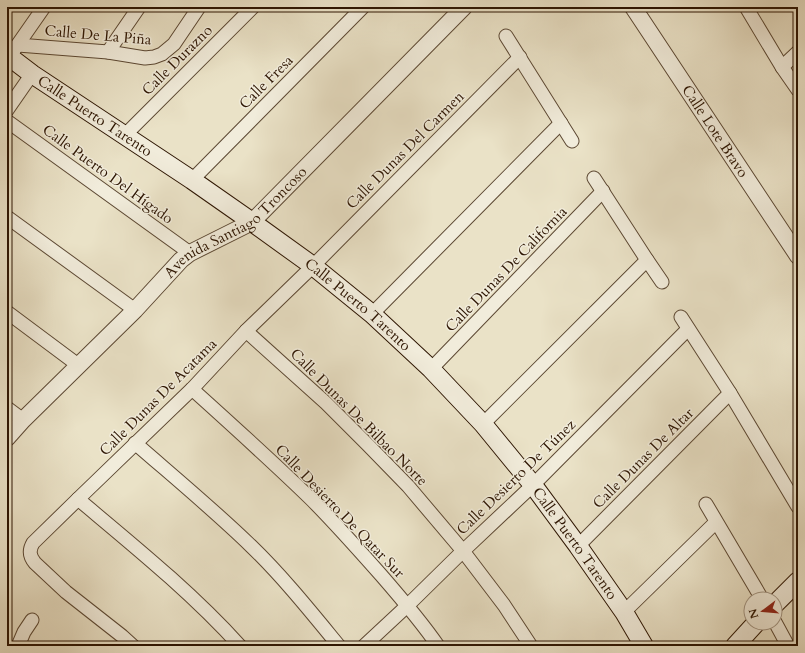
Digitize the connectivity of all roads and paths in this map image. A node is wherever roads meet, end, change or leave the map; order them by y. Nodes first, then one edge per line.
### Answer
1 (44, 7) edge
2 (139, 7) edge
3 (199, 7) edge
4 (253, 7) edge
5 (363, 7) edge
6 (464, 7) edge
7 (633, 7) edge
8 (746, 7) edge
9 (506, 36) dead end
10 (12, 52) edge
11 (108, 52) junction
12 (798, 52) edge
13 (520, 57) junction
14 (782, 67) junction
15 (32, 74) junction
16 (798, 90) edge
17 (7, 110) edge
18 (7, 120) edge
19 (561, 123) junction
20 (124, 136) junction
21 (572, 141) dead end
22 (594, 178) dead end
23 (192, 180) junction
24 (603, 191) junction
25 (7, 217) edge
26 (252, 222) junction
27 (190, 253) junction
28 (798, 256) edge
29 (647, 260) junction
30 (312, 266) junction
31 (662, 282) dead end
32 (135, 310) junction
33 (7, 312) edge
34 (372, 314) junction
35 (681, 317) dead end
36 (688, 329) junction
37 (246, 331) junction
38 (78, 364) junction
39 (431, 370) junction
40 (192, 389) junction
41 (730, 393) junction
42 (7, 408) edge
43 (23, 420) junction
44 (483, 424) junction
45 (7, 438) edge
46 (135, 443) junction
47 (533, 484) junction
48 (78, 499) junction
49 (706, 504) dead end
50 (798, 507) edge
51 (716, 522) junction
52 (578, 546) junction
53 (462, 551) junction
54 (798, 581) edge
55 (757, 591) edge
56 (783, 596) edge
57 (408, 606) junction
58 (624, 612) junction
59 (32, 620) dead end
60 (749, 631) edge
61 (780, 631) edge
62 (640, 639) edge
63 (18, 646) edge
64 (133, 646) edge
65 (240, 646) edge
66 (339, 646) edge
67 (364, 646) edge
68 (438, 646) edge
69 (531, 646) edge
70 (652, 646) edge
71 (735, 646) edge
72 (788, 646) edge

1 - 10 street
2 - 11 street
3 - 11 street, Calle De La Piña
4 - 20 street, Calle Durazno
5 - 23 street, Calle Fresa
6 - 26 street, Avenida Santiago Troncoso
7 - 28 street, Calle Lote Bravo
8 - 14 street
9 - 13 street
10 - 11 street, Calle De La Piña
10 - 15 main road, Calle Puerto Tarento
12 - 14 street
13 - 19 street
13 - 30 street, Calle Dunas Del Carmen
14 - 16 street
15 - 17 street
15 - 20 main road, Calle Puerto Tarento
18 - 27 street, Calle Puerto Del Hígado
19 - 21 street
19 - 34 street
20 - 23 main road, Calle Puerto Tarento
22 - 24 street
23 - 26 main road, Calle Puerto Tarento
24 - 29 street
24 - 39 street, Calle Dunas De California
25 - 32 street
26 - 27 street, Avenida Santiago Troncoso
26 - 30 main road, Calle Puerto Tarento
27 - 32 street, Avenida Santiago Troncoso
29 - 31 street
29 - 44 street
30 - 34 main road, Calle Puerto Tarento
30 - 37 street, Calle Dunas De Acatama
32 - 38 street, Avenida Santiago Troncoso
33 - 38 street
34 - 39 main road, Calle Puerto Tarento
35 - 36 street
36 - 41 street
36 - 47 street, Calle Desierto De Túnez
37 - 40 street, Calle Dunas De Acatama
37 - 53 street, Calle Dunas De Bilbao Norte
38 - 43 street, Avenida Santiago Troncoso
39 - 44 main road, Calle Puerto Tarento
40 - 46 street, Calle Dunas De Acatama
40 - 57 street, Calle Desierto De Qatar Sur
41 - 50 street
41 - 52 street, Calle Dunas De Altar
42 - 43 street
43 - 45 street, Avenida Santiago Troncoso
44 - 47 main road, Calle Puerto Tarento
46 - 48 street, Calle Dunas De Acatama
46 - 66 street
47 - 52 main road, Calle Puerto Tarento
47 - 53 street, Calle Desierto De Túnez
48 - 64 street, Calle Dunas De Acatama
48 - 65 street
49 - 51 street
51 - 55 street
51 - 58 street
52 - 58 main road, Calle Puerto Tarento
53 - 57 street, Calle Desierto De Túnez
53 - 69 street, Calle Dunas De Bilbao Norte
54 - 56 main road
57 - 67 street, Calle Desierto De Túnez
57 - 68 street, Calle Desierto De Qatar Sur
58 - 62 main road, Calle Puerto Tarento
59 - 63 street
60 - 71 main road
61 - 72 street
62 - 70 main road, Calle Puerto Tarento

